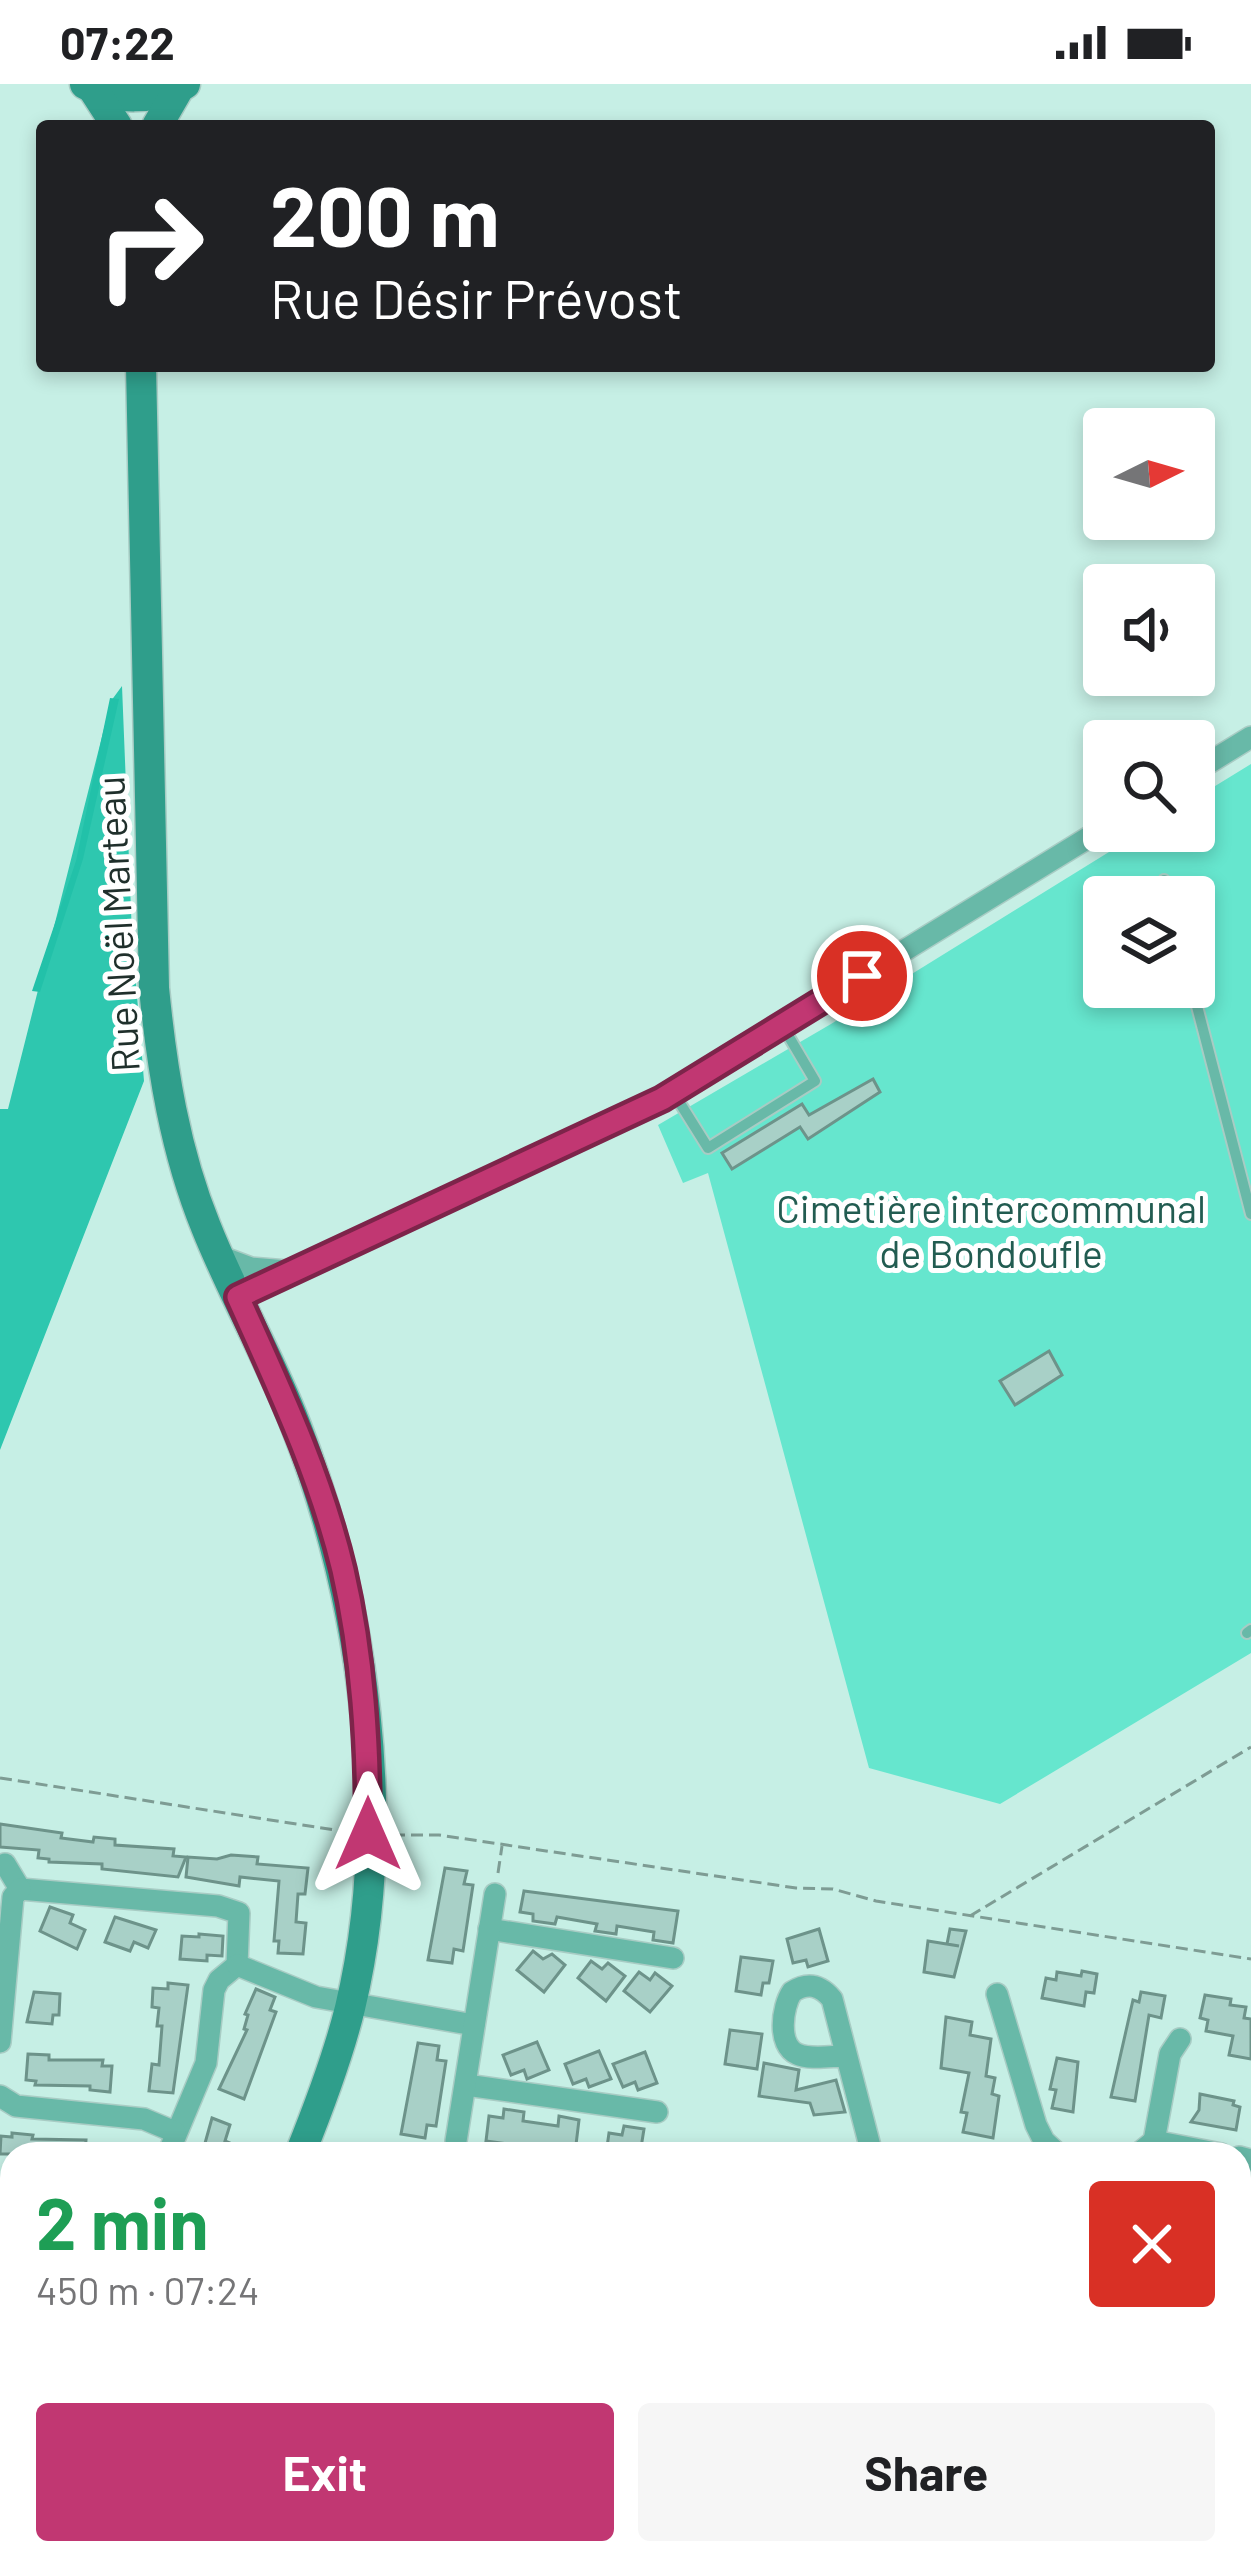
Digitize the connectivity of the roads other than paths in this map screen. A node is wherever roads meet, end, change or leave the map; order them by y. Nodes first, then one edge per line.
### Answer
1 (89, 86) edge
2 (182, 86) edge
3 (113, 120) edge
4 (161, 120) edge
5 (141, 372) edge
6 (1251, 737) edge
7 (1215, 759) edge
8 (1083, 840) edge
9 (1197, 1008) edge
10 (782, 1025) junction
11 (674, 1092) junction
12 (1251, 1214) edge
13 (219, 1256) junction
14 (293, 1271) junction
15 (238, 1297) junction
16 (5, 1864) dead end
17 (20, 1889) junction
18 (495, 1894) road end
19 (489, 1929) junction
20 (673, 1958) dead end
21 (237, 1966) junction
22 (997, 1994) dead end
23 (351, 2004) junction
24 (474, 2025) junction
25 (1180, 2039) dead end
26 (0, 2042) edge
27 (846, 2056) dead end
28 (466, 2085) junction
29 (0, 2096) edge
30 (657, 2112) dead end
31 (456, 2141) dead end
32 (171, 2142) edge
33 (172, 2142) edge
34 (304, 2142) edge
35 (869, 2142) edge
36 (1046, 2142) edge
37 (1148, 2142) edge

1 - 2 street
1 - 3 street
2 - 4 street
5 - 13 street, Rue Noël Marteau
6 - 7 street
8 - 10 street
9 - 12 lane
10 - 11 street
10 - 11 lane
11 - 14 street
13 - 14 street
13 - 15 street, Rue Noël Marteau
14 - 15 street
15 - 23 street, Rue Noël Marteau
16 - 17 street
17 - 21 street
17 - 26 street
18 - 19 street
19 - 20 street
19 - 24 street
21 - 23 street
21 - 33 street
22 - 36 street
23 - 24 street
23 - 34 street, Rue Noël Marteau
24 - 28 street
25 - 37 street
27 - 35 street
28 - 30 street
28 - 31 street
29 - 32 street

